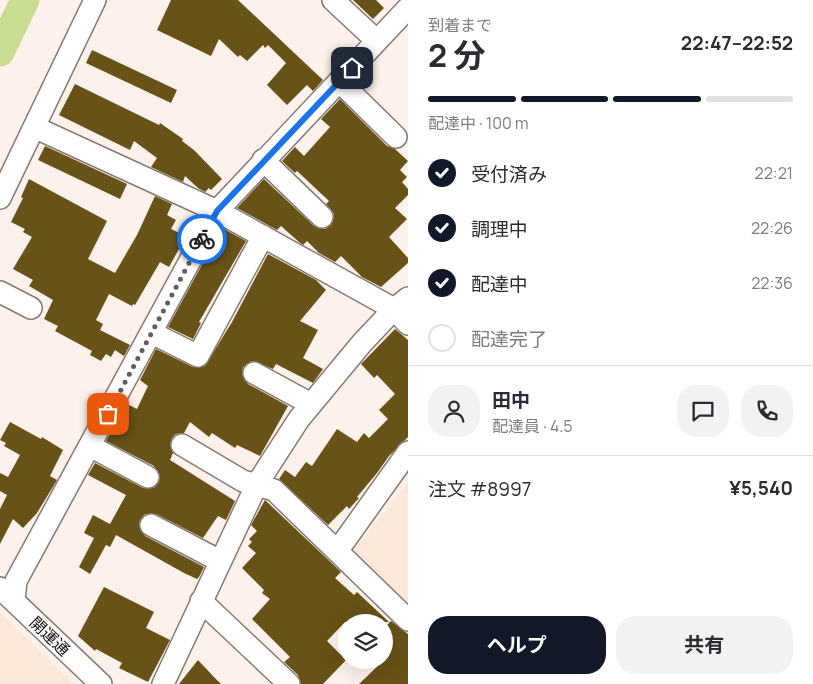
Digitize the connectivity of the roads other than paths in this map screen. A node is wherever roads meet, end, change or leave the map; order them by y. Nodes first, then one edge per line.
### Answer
1 (95, 0) edge
2 (333, 0) edge
3 (406, 14) edge
4 (377, 41) junction
5 (339, 82) junction
6 (34, 127) junction
7 (396, 137) dead end
8 (263, 160) junction
9 (0, 198) edge
10 (217, 211) junction
11 (322, 216) dead end
12 (262, 236) junction
13 (0, 292) edge
14 (31, 308) dead end
15 (403, 310) edge
16 (152, 333) junction
17 (254, 373) dead end
18 (311, 404) junction
19 (182, 445) dead end
20 (90, 446) junction
21 (408, 452) edge
22 (148, 477) dead end
23 (257, 484) junction
24 (151, 525) dead end
25 (338, 550) junction
26 (220, 561) junction
27 (7, 595) edge
28 (201, 601) junction
29 (408, 620) edge
30 (101, 684) edge
31 (163, 684) edge
32 (289, 684) edge

1 - 6 street
2 - 4 street
3 - 4 street
4 - 5 street
5 - 7 street
5 - 8 street
6 - 9 street
6 - 10 street
8 - 10 street
8 - 11 street
10 - 12 street
10 - 16 street
12 - 15 street
12 - 16 street
13 - 14 street
15 - 18 street
16 - 20 street
17 - 18 street
18 - 23 street
19 - 23 street
20 - 22 street
20 - 27 street
21 - 25 street
23 - 25 street
23 - 26 street
24 - 26 street
25 - 29 street
26 - 28 street
27 - 30 street, 開運通
28 - 31 street
28 - 32 street

